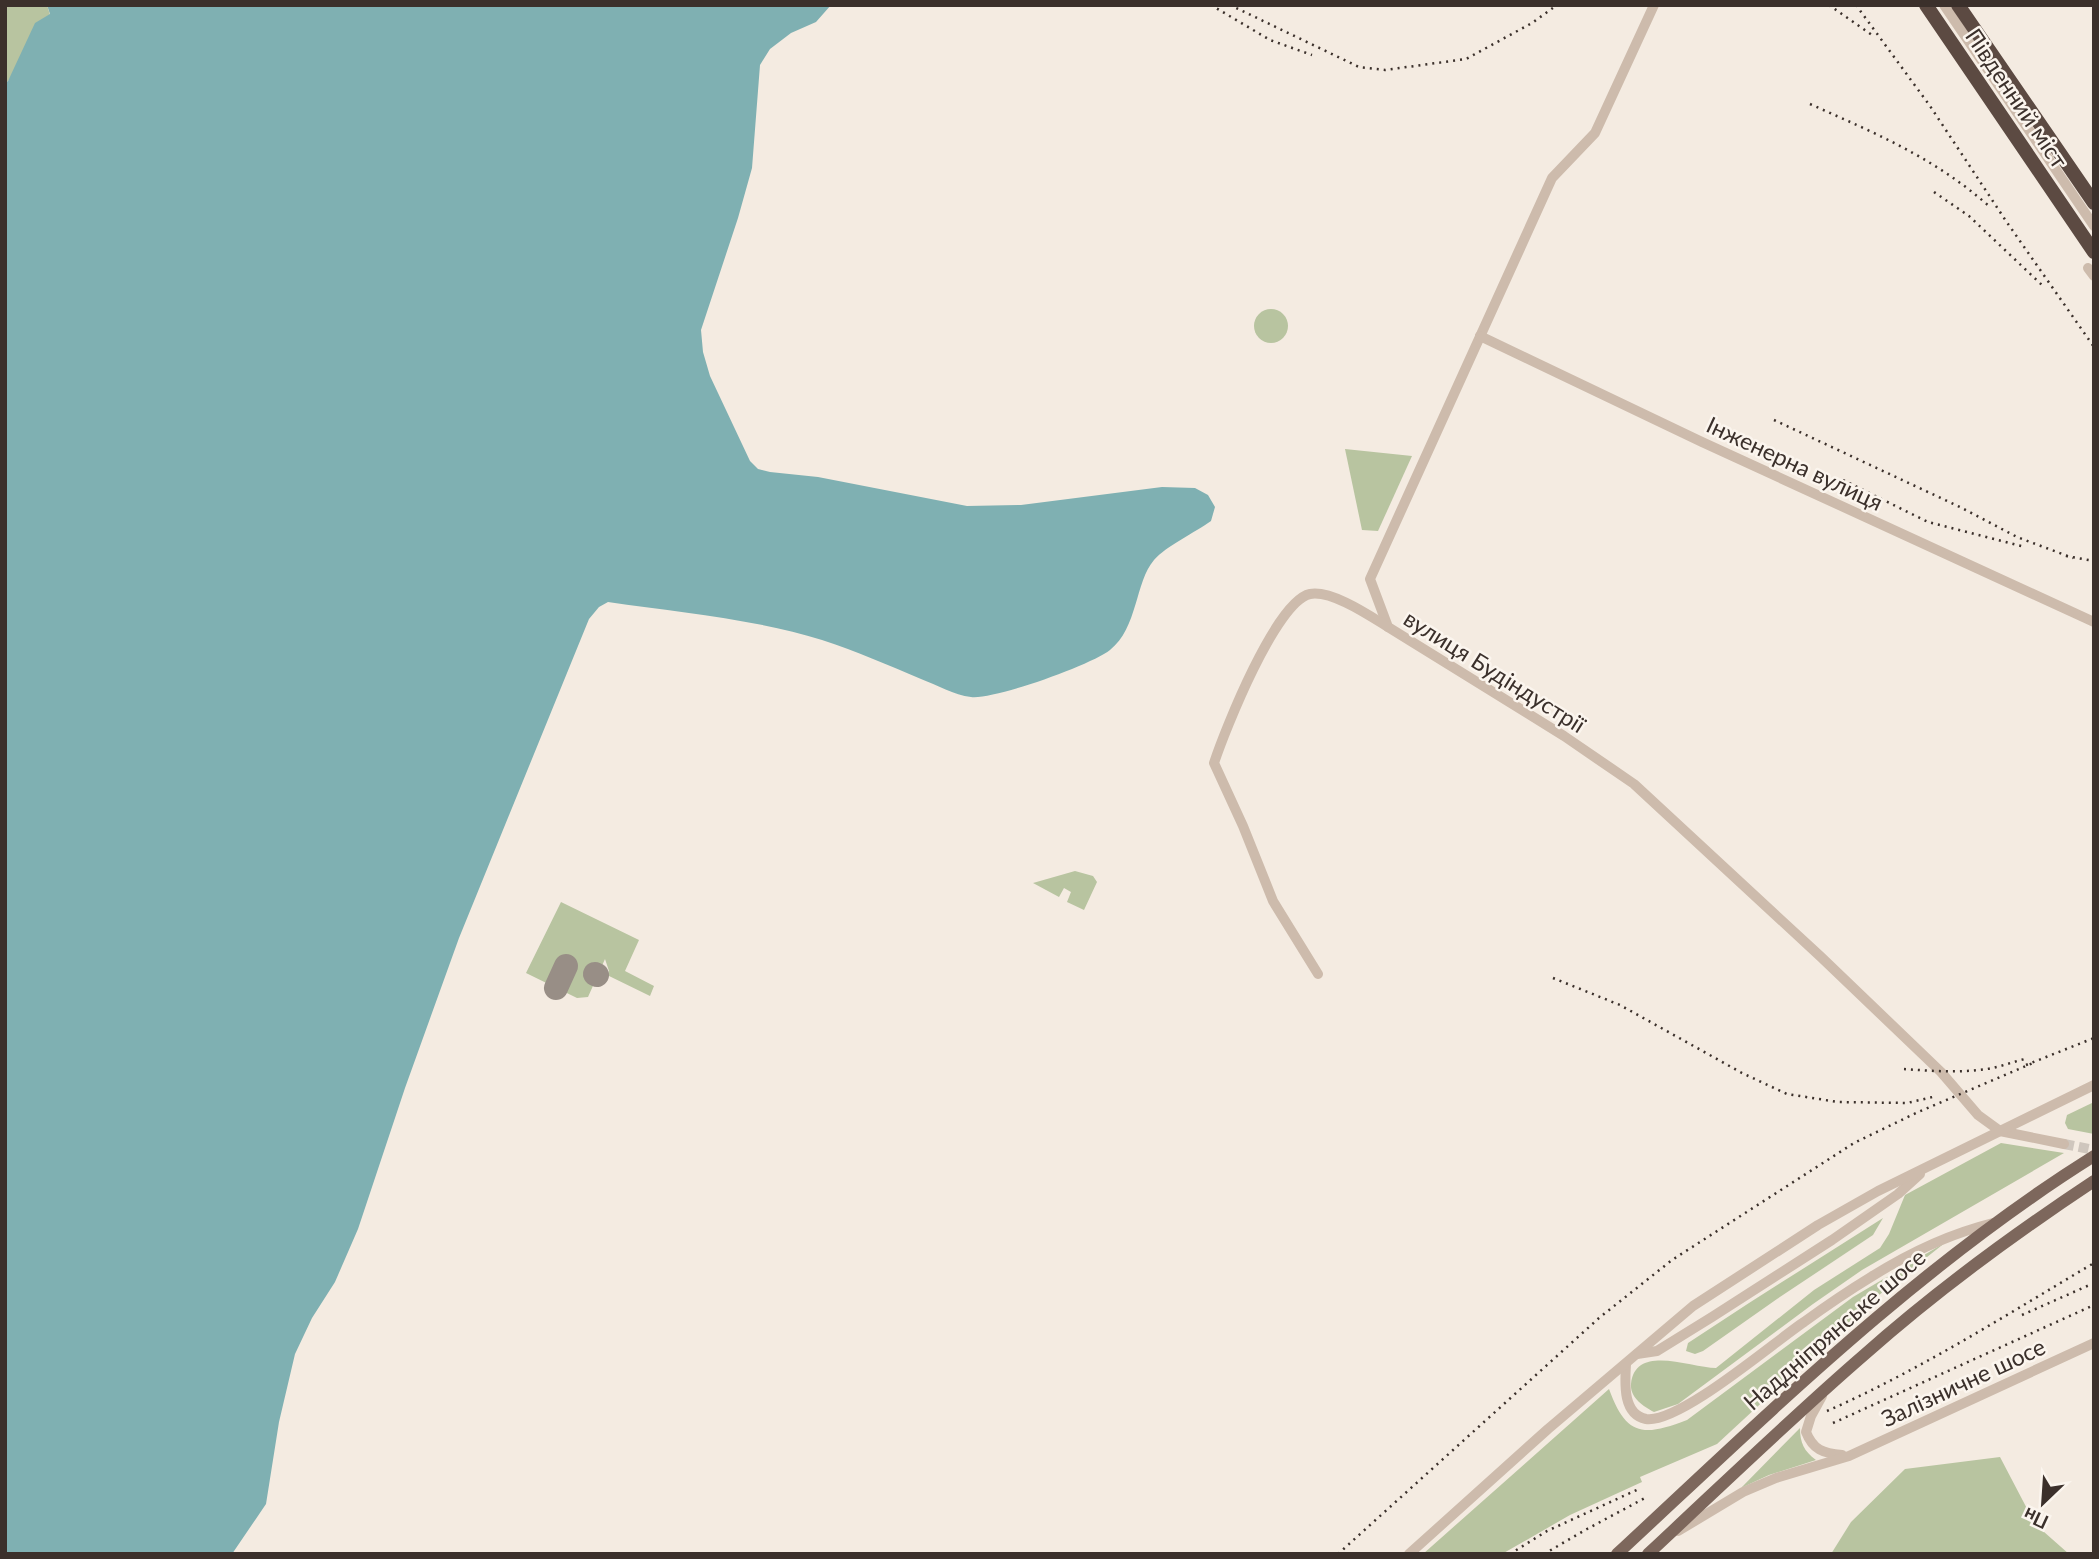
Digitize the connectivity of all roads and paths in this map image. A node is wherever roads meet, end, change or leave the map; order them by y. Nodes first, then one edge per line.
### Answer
1 (1654, 5) edge
2 (1926, 5) edge
3 (1944, 5) edge
4 (1958, 5) edge
5 (2094, 203) edge
6 (2094, 226) edge
7 (2094, 251) edge
8 (1480, 336) junction
9 (2094, 622) edge
10 (1388, 627) junction
11 (1318, 974) dead end
12 (2094, 1085) edge
13 (2000, 1131) junction
14 (2064, 1144) tunnel mouth
15 (2091, 1157) edge
16 (1925, 1169) junction
17 (2094, 1181) edge
18 (1997, 1222) junction
19 (2094, 1342) edge
20 (1637, 1354) junction
21 (1626, 1364) junction
22 (1825, 1389) junction
23 (1849, 1456) junction
24 (1662, 1541) junction
25 (1409, 1554) edge
26 (1618, 1554) edge
27 (1648, 1554) edge

1 - 8 street, вулиця Будіндустрії
2 - 7 highway, Південний міст
3 - 6 street
4 - 5 highway, Південний міст
8 - 9 street, Інженерна вулиця
8 - 10 street, вулиця Будіндустрії
10 - 11 street
10 - 13 street, вулиця Будіндустрії
12 - 13 street
13 - 14 street
13 - 16 street
15 - 18 main road, Наддніпрянське шосе
16 - 20 street
16 - 20 street
17 - 22 main road, Наддніпрянське шосе
18 - 21 street
18 - 26 main road, Наддніпрянське шосе
19 - 23 street, Залізничне шосе
20 - 21 street
21 - 25 street
22 - 23 street
22 - 24 main road, Наддніпрянське шосе
23 - 24 street, Залізничне шосе
24 - 27 main road, Наддніпрянське шосе

